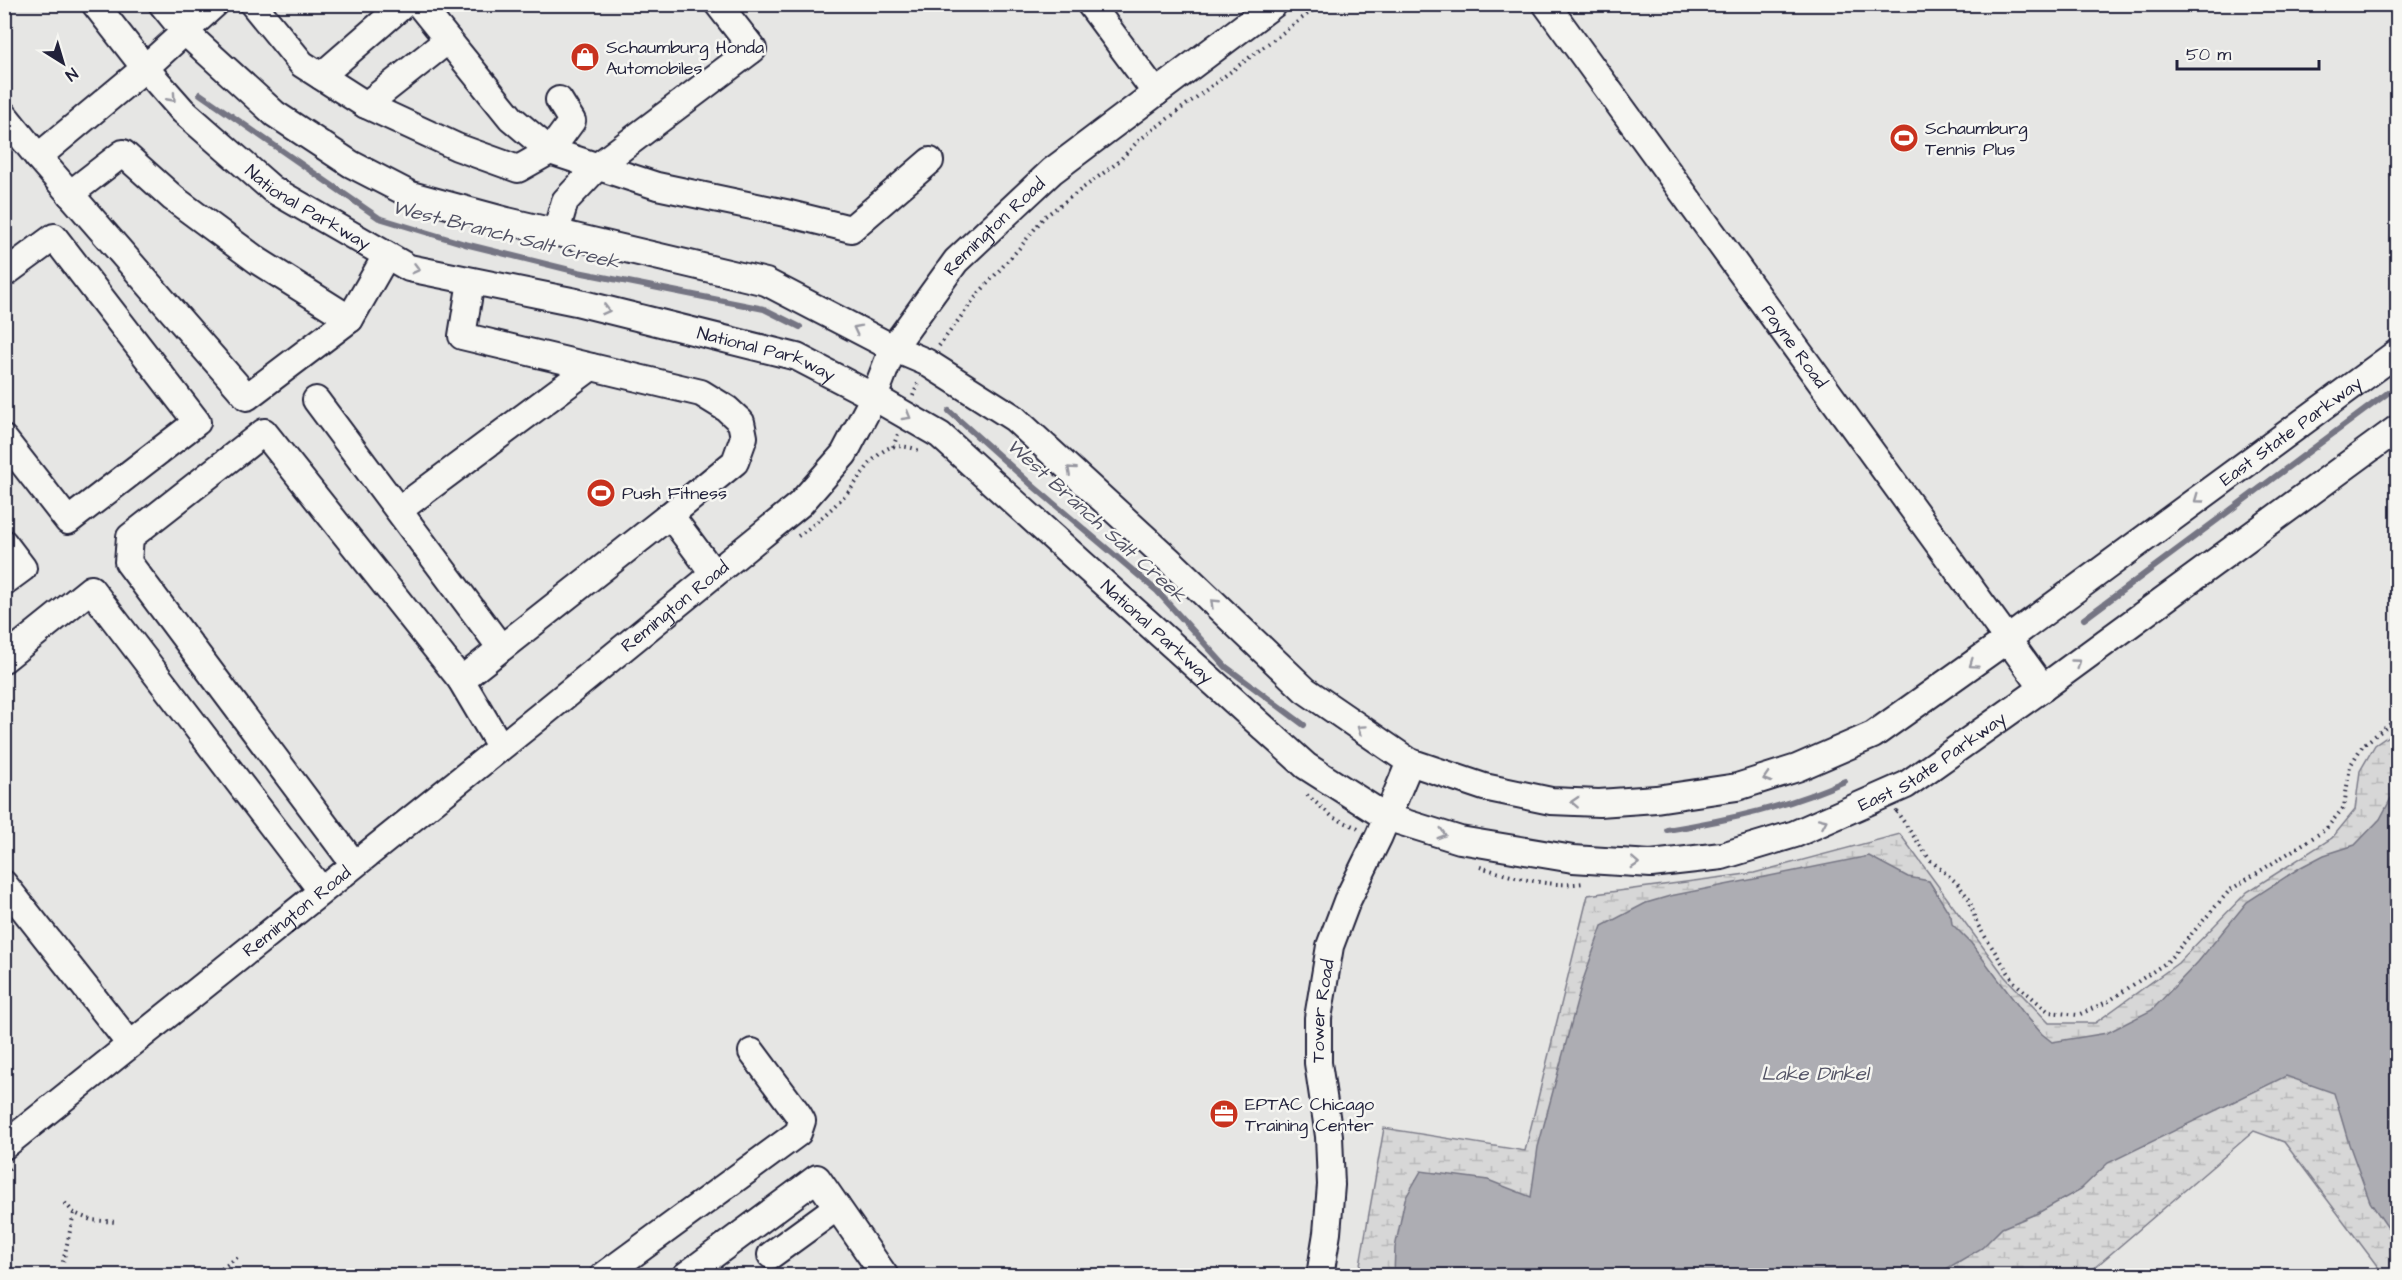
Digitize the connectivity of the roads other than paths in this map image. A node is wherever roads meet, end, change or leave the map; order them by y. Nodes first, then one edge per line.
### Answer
1 (95, 4) edge
2 (162, 4) edge
3 (215, 4) edge
4 (253, 4) edge
5 (404, 4) edge
6 (419, 4) edge
7 (718, 4) edge
8 (1090, 4) edge
9 (1274, 4) edge
10 (1546, 4) edge
11 (184, 31) junction
12 (448, 40) junction
13 (145, 68) junction
14 (321, 76) junction
15 (1156, 93) junction
16 (559, 100) dead end
17 (366, 105) junction
18 (4, 114) edge
19 (550, 151) junction
20 (38, 157) junction
21 (930, 161) dead end
22 (598, 166) junction
23 (70, 194) junction
24 (556, 232) junction
25 (386, 256) junction
26 (4, 274) edge
27 (471, 281) junction
28 (350, 319) junction
29 (892, 348) junction
30 (2397, 352) edge
31 (591, 367) junction
32 (874, 397) junction
33 (316, 400) dead end
34 (2397, 428) edge
35 (4, 439) edge
36 (399, 510) junction
37 (670, 515) junction
38 (4, 543) edge
39 (714, 573) junction
40 (4, 582) edge
41 (2008, 639) junction
42 (501, 648) junction
43 (4, 659) edge
44 (461, 680) junction
45 (2043, 688) junction
46 (500, 746) junction
47 (1410, 762) junction
48 (1386, 817) junction
49 (354, 864) junction
50 (4, 884) edge
51 (321, 890) junction
52 (130, 1044) junction
53 (752, 1052) dead end
54 (4, 1146) edge
55 (837, 1207) junction
56 (771, 1255) dead end
57 (603, 1275) edge
58 (685, 1275) edge
59 (885, 1275) edge
60 (1320, 1275) edge

1 - 13 street, National Parkway
2 - 11 street
3 - 11 street
4 - 14 street
5 - 14 street
6 - 12 street
7 - 22 street
8 - 15 street
9 - 15 street, Remington Road
10 - 41 street, Payne Road
11 - 13 street
11 - 24 street
12 - 17 street
12 - 19 street
13 - 20 street
13 -> 25 street, National Parkway
14 - 17 street
15 - 29 street, Remington Road
16 - 19 street
17 - 19 street
18 - 20 street
19 - 22 street
20 - 23 street
21 - 22 street
22 - 24 street
23 - 28 street
23 - 28 street
29 -> 24 street
25 -> 27 street, National Parkway
25 - 28 street
26 - 35 street
27 - 31 street
27 -> 32 street, National Parkway
29 - 32 street, Remington Road
47 -> 29 street
30 -> 41 street, East State Parkway
31 - 36 street
31 - 37 street
32 - 39 street, Remington Road
32 -> 48 street, National Parkway
33 - 36 street
45 -> 34 street, East State Parkway
36 - 42 street
37 - 39 street
37 - 42 street
38 - 40 street
39 - 46 street, Remington Road
41 - 45 street, Payne Road
41 -> 47 street, East State Parkway
42 - 44 street
43 - 51 street
44 - 46 street
44 - 49 street
48 -> 45 street, East State Parkway
46 - 49 street, Remington Road
47 - 48 street, Tower Road
48 - 60 street, Tower Road
49 - 51 street, Remington Road
50 - 52 street
51 - 52 street, Remington Road
52 - 54 street, Remington Road
53 - 57 street
55 - 56 street
55 - 58 street
55 - 59 street

